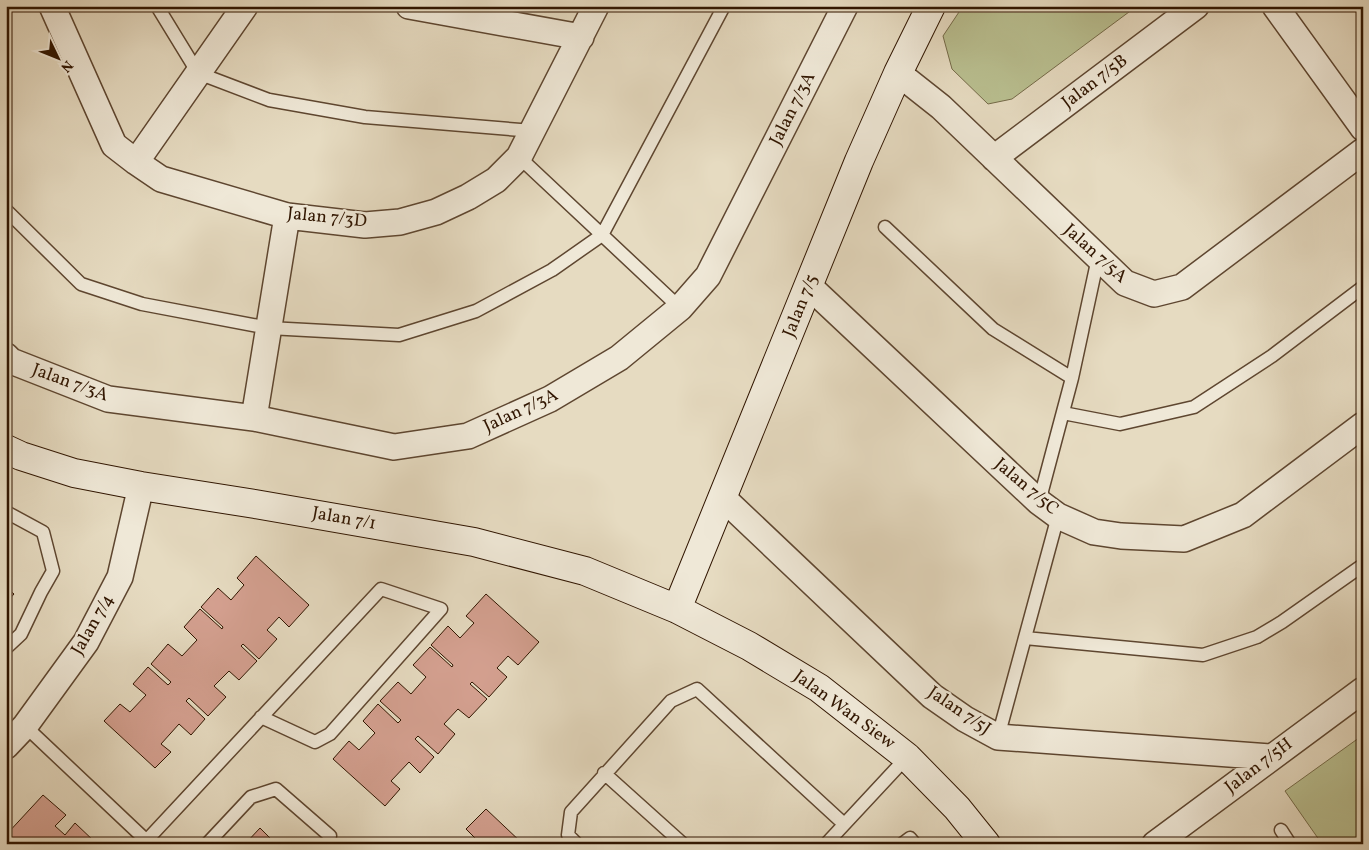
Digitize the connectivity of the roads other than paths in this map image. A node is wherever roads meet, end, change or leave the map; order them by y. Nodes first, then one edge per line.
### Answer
1 (52, 6) edge
2 (157, 6) edge
3 (245, 6) edge
4 (409, 6) edge
5 (596, 6) edge
6 (724, 6) edge
7 (845, 6) edge
8 (931, 6) edge
9 (1196, 6) edge
10 (1275, 6) edge
11 (581, 37) junction
12 (898, 73) junction
13 (198, 74) junction
14 (1363, 128) edge
15 (533, 131) junction
16 (1363, 151) edge
17 (519, 157) junction
18 (994, 158) junction
19 (136, 162) junction
20 (6, 210) edge
21 (287, 216) junction
22 (886, 227) dead end
23 (602, 235) junction
24 (1098, 258) junction
25 (809, 286) junction
26 (1363, 287) edge
27 (680, 308) junction
28 (269, 328) junction
29 (6, 356) edge
30 (1072, 378) junction
31 (1064, 413) junction
32 (254, 418) junction
33 (1363, 425) edge
34 (6, 449) edge
35 (141, 486) junction
36 (722, 497) junction
37 (1049, 509) junction
38 (6, 512) edge
39 (1363, 565) edge
40 (677, 609) junction
41 (1025, 638) junction
42 (6, 648) edge
43 (1363, 690) edge
44 (261, 717) junction
45 (25, 726) junction
46 (998, 737) junction
47 (6, 746) edge
48 (907, 757) junction
49 (1270, 757) junction
50 (604, 773) junction
51 (844, 824) junction
52 (1281, 830) dead end
53 (330, 836) dead end
54 (148, 842) edge
55 (830, 842) edge
56 (207, 844) edge
57 (577, 844) edge
58 (683, 844) edge
59 (902, 844) edge
60 (915, 844) edge
61 (986, 844) edge
62 (1155, 844) edge
63 (1290, 844) edge

1 - 19 street, Jalan 7/3D
2 - 13 lane
3 - 13 street
4 - 11 street
5 - 11 street, Jalan 7/3D
6 - 23 lane
7 - 27 street, Jalan 7/3A
8 - 12 street, Jalan 7/5
9 - 18 street, Jalan 7/5B
10 - 14 street
11 - 15 street, Jalan 7/3D
12 - 18 street, Jalan 7/5A
12 - 25 street, Jalan 7/5
13 - 15 lane
13 - 19 street
15 - 17 street, Jalan 7/3D
16 - 24 street, Jalan 7/5A
17 - 21 street, Jalan 7/3D
17 - 23 lane
18 - 24 street, Jalan 7/5A
19 - 21 street, Jalan 7/3D
20 - 28 lane
21 - 28 street
22 - 30 lane
23 - 27 lane
23 - 28 lane
24 - 30 lane
25 - 36 street, Jalan 7/5
25 - 37 street, Jalan 7/5C
26 - 31 lane
27 - 32 street, Jalan 7/3A
28 - 32 street
29 - 32 street, Jalan 7/3A
30 - 31 lane
31 - 37 lane
33 - 37 street, Jalan 7/5C
34 - 35 street, Jalan 7/1
35 - 40 street, Jalan 7/1
35 - 45 street, Jalan 7/4
36 - 40 street, Jalan 7/5
36 - 46 street, Jalan 7/5J
37 - 41 lane
38 - 42 lane
39 - 41 lane
40 - 48 street, Jalan Wan Siew
41 - 46 lane
43 - 49 street, Jalan 7/5H
44 - 44 lane
44 - 54 lane
45 - 47 street, Jalan 7/4
45 - 54 lane
46 - 49 street, Jalan 7/5J
48 - 51 lane
48 - 61 street, Jalan Wan Siew
49 - 62 street, Jalan 7/5H
50 - 51 lane
50 - 57 lane
50 - 58 lane
51 - 55 lane
52 - 63 lane
53 - 56 lane
59 - 60 lane

